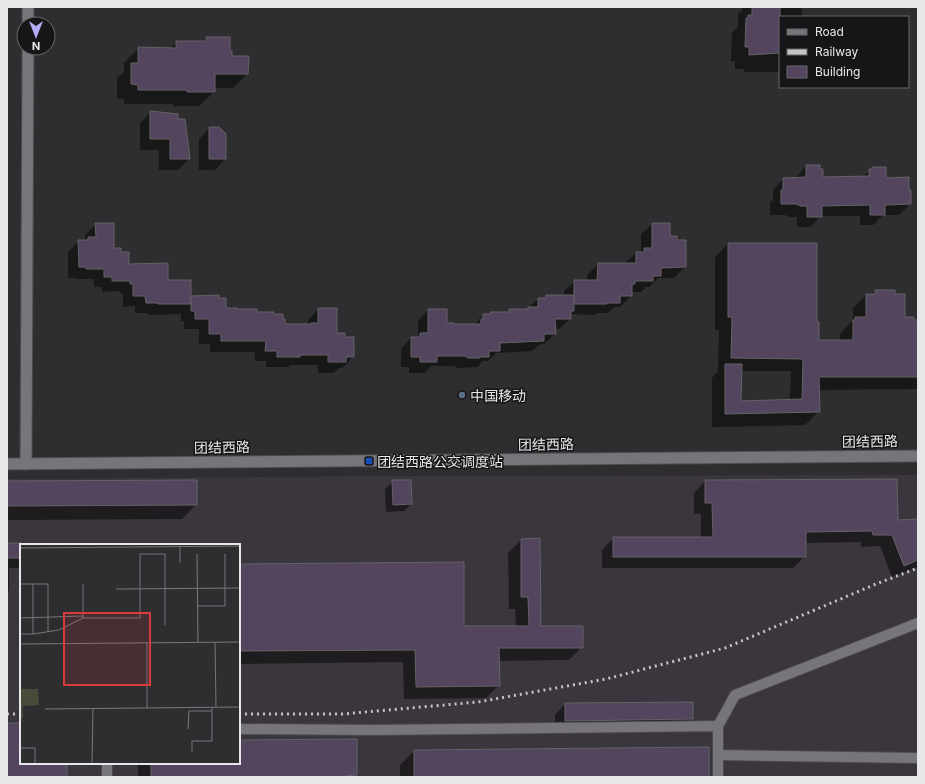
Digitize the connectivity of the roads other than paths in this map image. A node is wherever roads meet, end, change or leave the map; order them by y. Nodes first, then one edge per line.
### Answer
1 (28, 56) edge
2 (918, 456) edge
3 (7, 464) edge
4 (26, 464) junction
5 (918, 623) edge
6 (718, 726) junction
7 (240, 729) edge
8 (718, 755) junction
9 (918, 758) edge
10 (107, 764) edge
11 (107, 777) edge
12 (718, 777) edge

1 - 4 street
2 - 4 street, 团结西路
3 - 4 street, 团结西路
5 - 6 lane
6 - 7 lane
6 - 8 lane
8 - 9 lane
8 - 12 lane
10 - 11 lane

